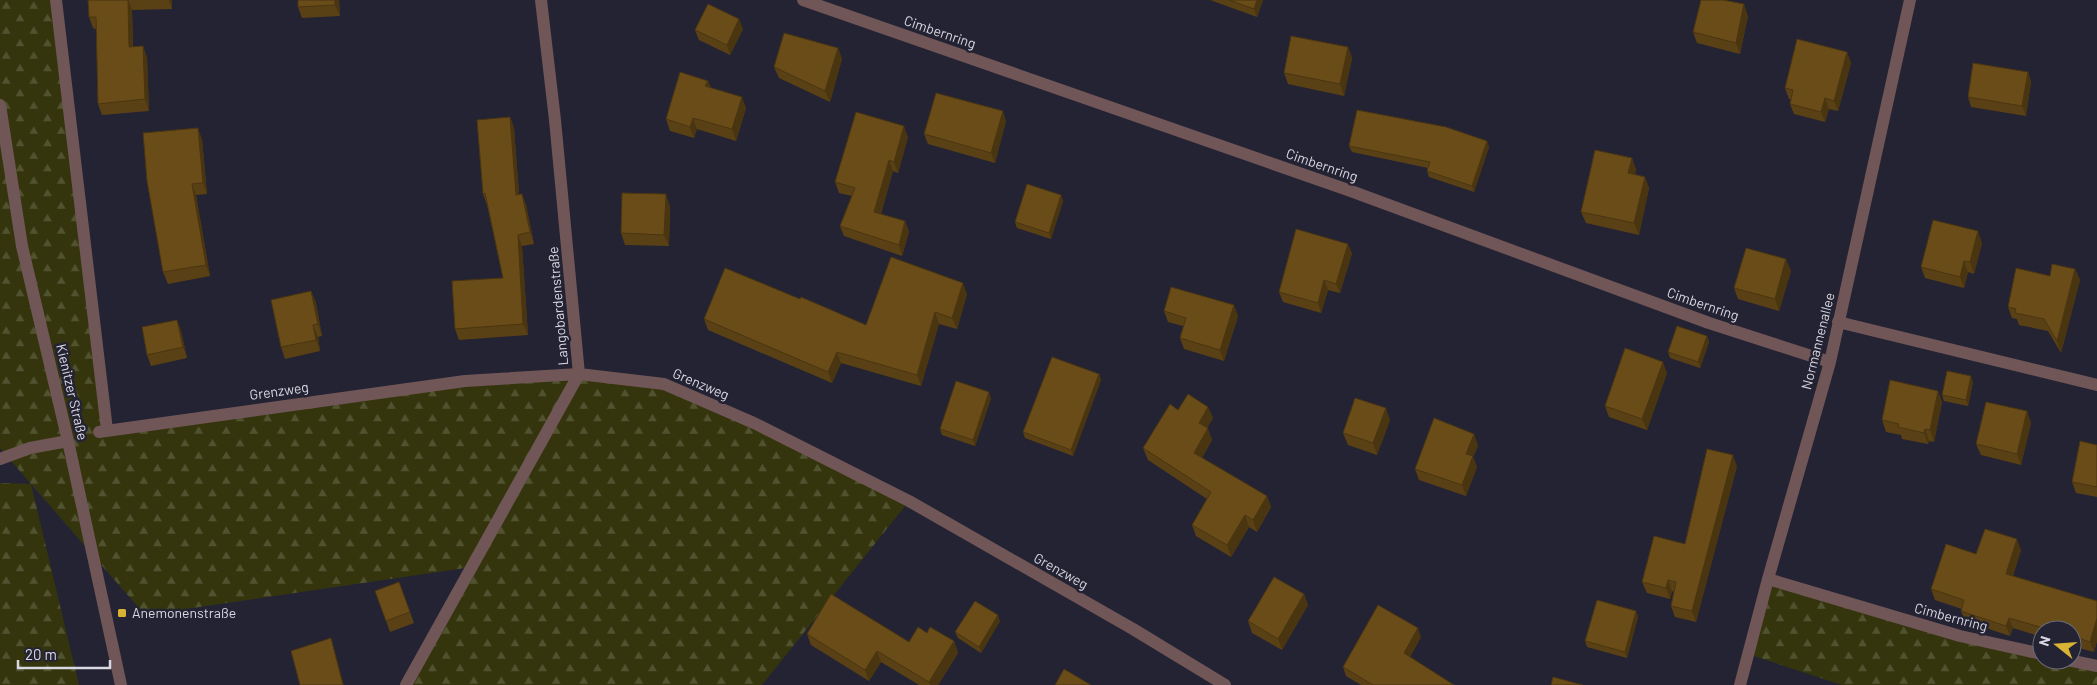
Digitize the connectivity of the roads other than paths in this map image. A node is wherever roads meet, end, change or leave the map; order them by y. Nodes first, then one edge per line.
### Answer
1 (56, 0) edge
2 (542, 0) edge
3 (804, 0) edge
4 (1910, 0) edge
5 (0, 105) edge
6 (1838, 322) junction
7 (1830, 362) junction
8 (579, 374) junction
9 (2097, 386) edge
10 (103, 431) joint
11 (68, 441) junction
12 (0, 459) edge
13 (1768, 579) junction
14 (2032, 652) edge
15 (2082, 663) edge
16 (2097, 666) edge
17 (121, 685) edge
18 (406, 685) edge
19 (1225, 685) edge
20 (1740, 685) edge

1 - 10 street, Kienitzer Straße
2 - 8 street, Langobardenstraße
3 - 7 street, Cimbernring
4 - 6 street, Normannenallee
5 - 11 street, Kienitzer Straße
6 - 7 street, Normannenallee
6 - 9 street
7 - 13 street, Normannenallee
8 - 10 street, Grenzweg
8 - 18 street, Langobardenstraße
8 - 19 street, Grenzweg
11 - 12 street
11 - 17 street, Kienitzer Straße
13 - 14 street, Cimbernring
13 - 20 street, Normannenallee
15 - 16 street

